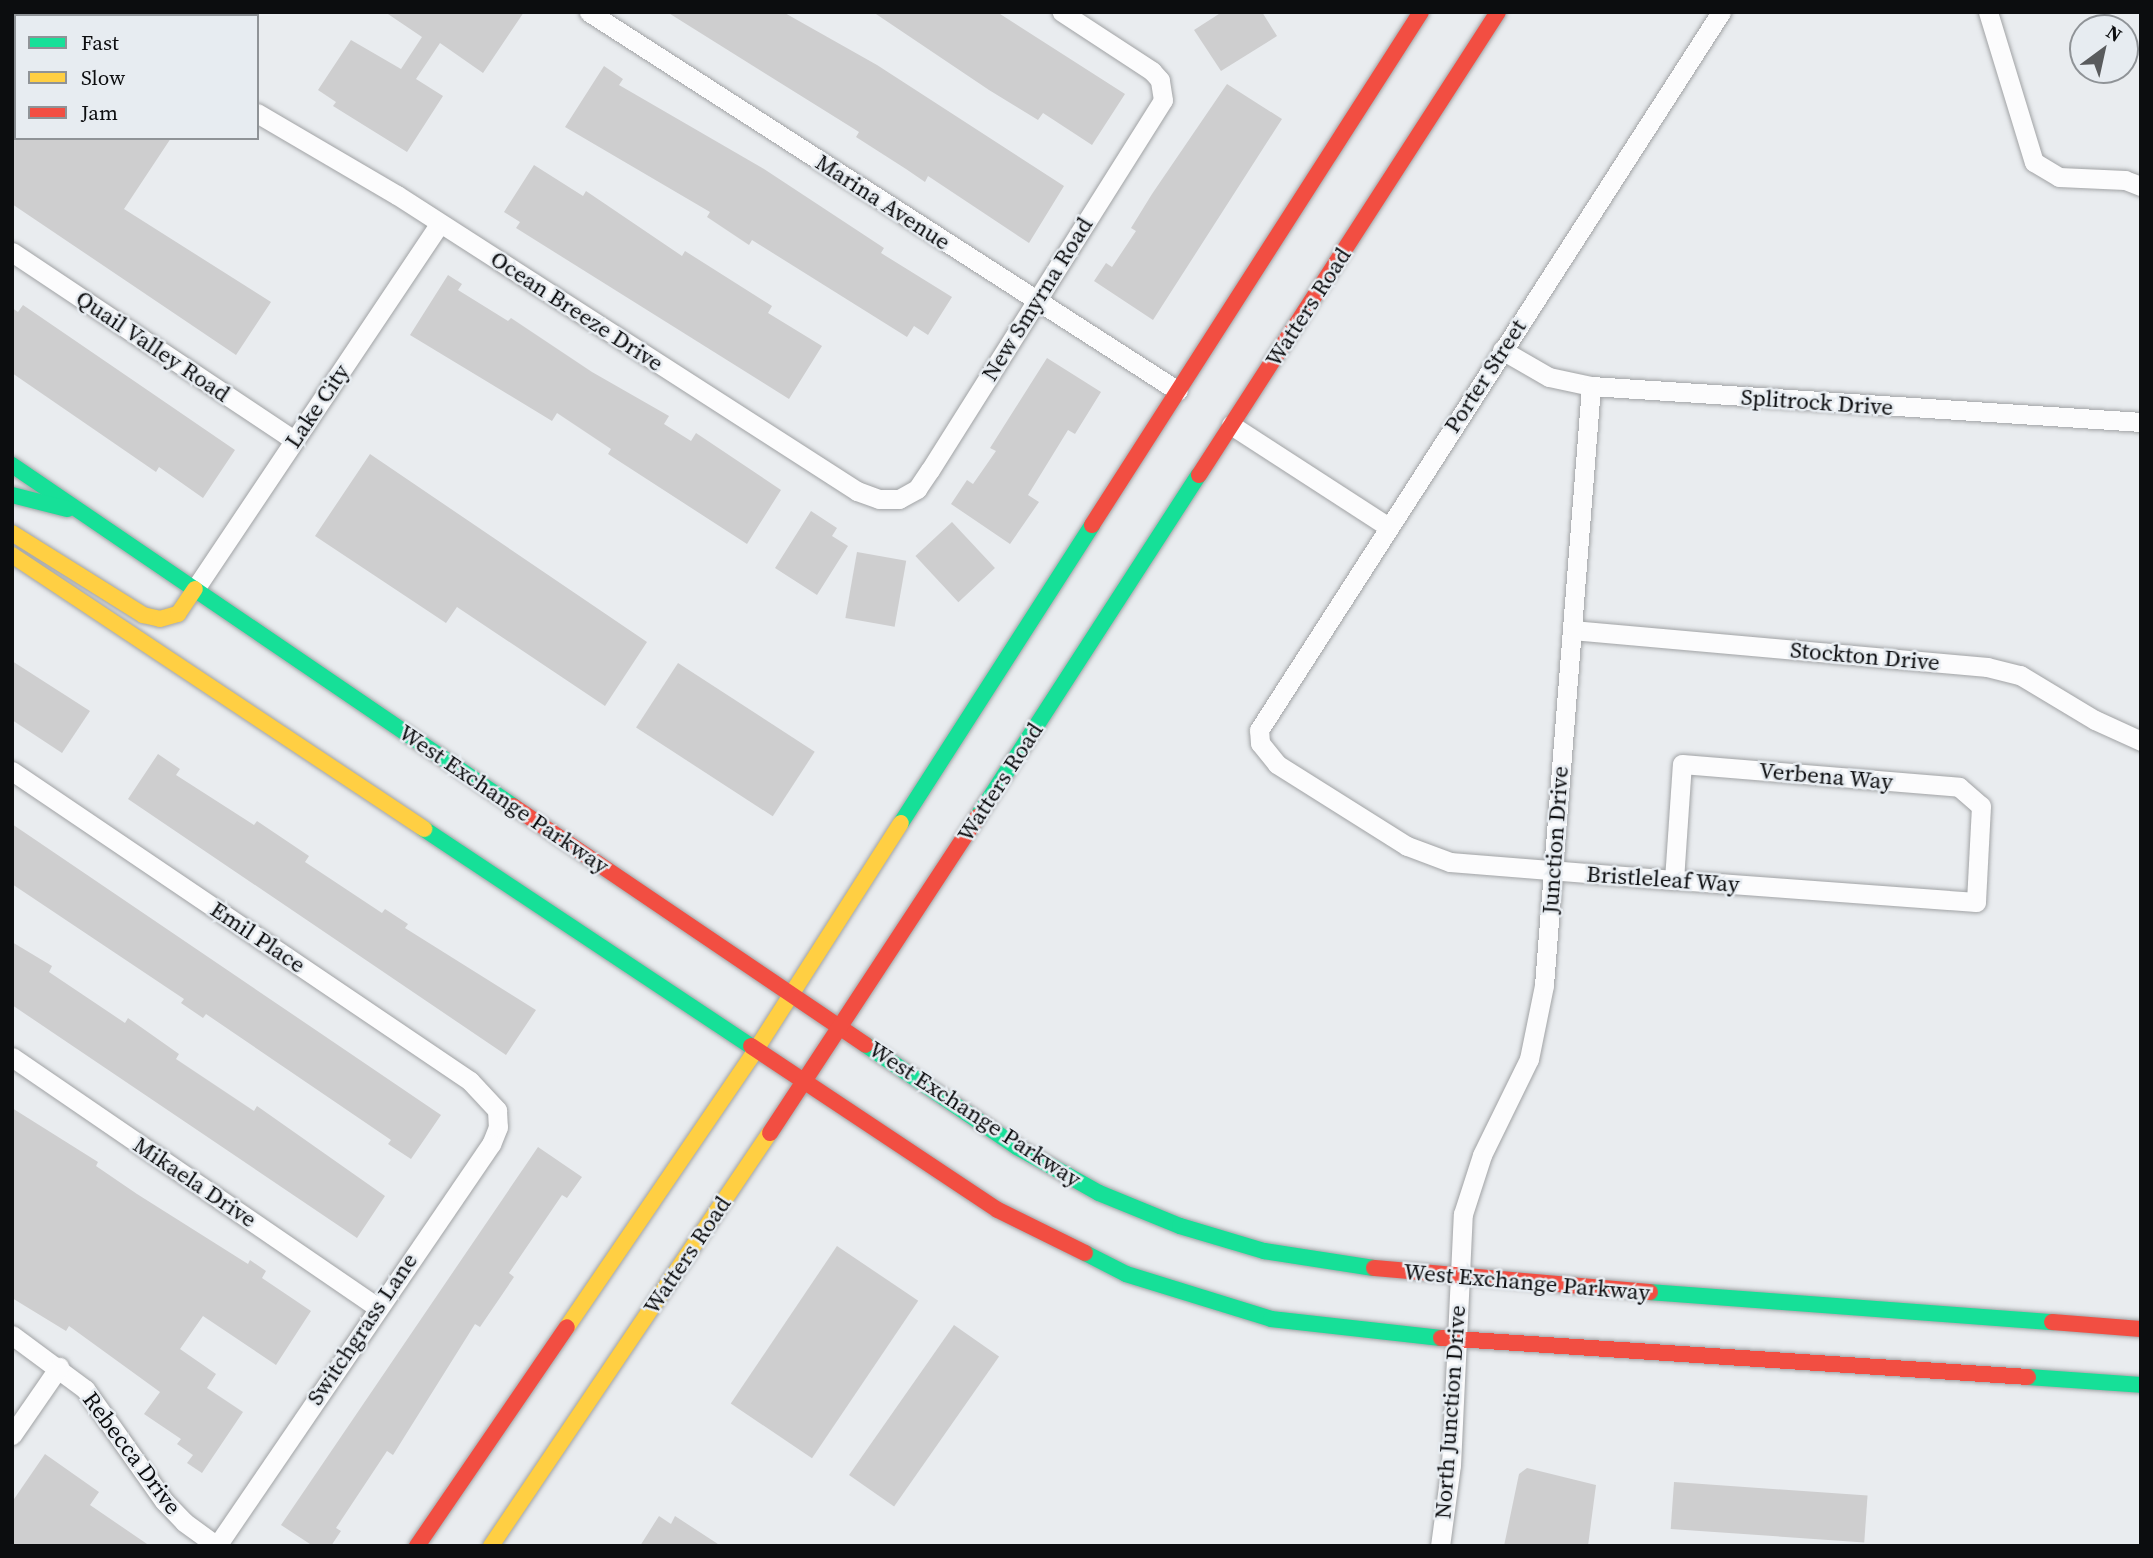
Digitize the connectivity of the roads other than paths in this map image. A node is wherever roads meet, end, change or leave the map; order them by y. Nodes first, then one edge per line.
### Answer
1 (589, 12) edge
2 (1062, 12) edge
3 (1421, 12) edge
4 (1498, 12) edge
5 (1721, 12) edge
6 (1988, 12) edge
7 (259, 114) edge
8 (2141, 186) edge
9 (440, 223) junction
10 (12, 252) edge
11 (1037, 300) junction
12 (1502, 350) junction
13 (1591, 386) junction
14 (1178, 391) junction
15 (2141, 422) edge
16 (1231, 425) junction
17 (294, 440) junction
18 (12, 465) edge
19 (12, 495) edge
20 (899, 499) joint
21 (86, 514) junction
22 (1387, 526) junction
23 (12, 534) edge
24 (12, 555) edge
25 (195, 589) junction
26 (1572, 630) junction
27 (2141, 741) edge
28 (1260, 743) joint
29 (12, 771) edge
30 (1553, 870) junction
31 (1674, 880) junction
32 (1976, 902) joint
33 (791, 995) junction
34 (841, 1028) junction
35 (757, 1048) junction
36 (12, 1057) edge
37 (805, 1082) junction
38 (497, 1110) joint
39 (1459, 1278) junction
40 (377, 1307) junction
41 (2141, 1329) edge
42 (12, 1335) edge
43 (1457, 1340) junction
44 (59, 1367) junction
45 (2141, 1385) edge
46 (12, 1435) edge
47 (217, 1546) edge
48 (417, 1546) edge
49 (491, 1546) edge
50 (1440, 1546) edge

1 - 11 street, Marina Avenue
2 - 11 street, New Smyrna Road
3 - 14 main road
4 - 16 main road, Watters Road
5 - 12 street, Porter Street
6 - 8 street
7 - 9 street, Ocean Breeze Drive
9 - 17 street, Lake City
9 - 20 street, Ocean Breeze Drive
10 - 17 street, Quail Valley Road
11 - 14 street, Marina Avenue
11 - 20 street, New Smyrna Road
12 - 13 street, Splitrock Drive
12 - 22 street, Porter Street
13 - 15 street, Splitrock Drive
13 - 26 street, Junction Drive
14 - 33 main road
16 - 22 street
16 - 34 main road, Watters Road
17 - 25 street, Lake City
18 - 21 main road, West Exchange Parkway
19 - 21 main road
21 - 25 main road, West Exchange Parkway
22 - 28 street, Porter Street
23 - 25 main road
24 - 35 main road
25 - 33 main road, West Exchange Parkway
26 - 27 street, Stockton Drive
26 - 30 street, Junction Drive
28 - 30 street, Bristleleaf Way
29 - 38 street, Emil Place
30 - 31 street, Bristleleaf Way
30 - 39 street, Junction Drive
31 - 32 street, Bristleleaf Way
31 - 32 street, Verbena Way
33 - 34 main road, West Exchange Parkway
33 - 35 main road
34 - 37 main road, Watters Road
34 - 39 main road, West Exchange Parkway
35 - 37 main road
35 - 48 main road
36 - 40 street, Mikaela Drive
37 - 43 main road
37 - 49 main road, Watters Road
38 - 40 street, Switchgrass Lane
39 - 41 main road, West Exchange Parkway
39 - 43 street, North Junction Drive
40 - 47 street, Switchgrass Lane
42 - 44 street, Rebecca Drive
43 - 45 main road
43 - 50 street, North Junction Drive
44 - 46 street
44 - 47 street, Rebecca Drive

